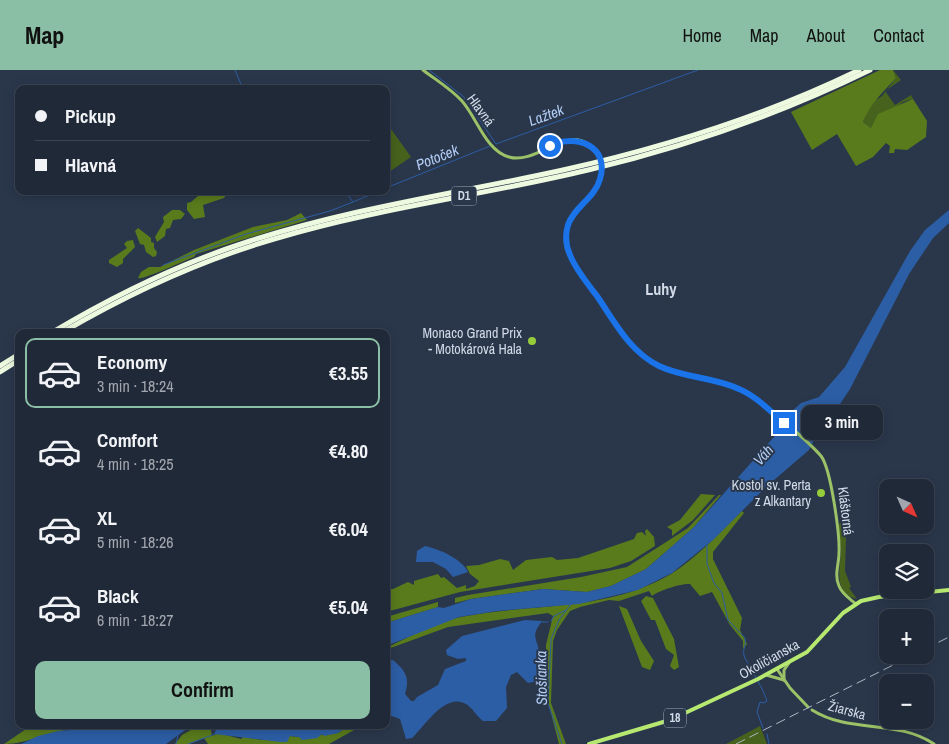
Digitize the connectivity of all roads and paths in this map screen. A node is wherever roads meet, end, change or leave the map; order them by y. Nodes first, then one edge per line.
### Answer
1 (423, 70) edge
2 (858, 70) edge
3 (870, 70) edge
4 (59, 329) edge
5 (68, 329) edge
6 (15, 357) edge
7 (15, 363) edge
8 (0, 366) edge
9 (0, 372) edge
10 (784, 423) joint
11 (949, 590) edge
12 (856, 604) junction
13 (789, 663) junction
14 (777, 669) junction
15 (766, 675) junction
16 (784, 680) junction
17 (808, 707) dead end
18 (812, 710) dead end
19 (589, 744) edge
20 (934, 744) edge

1 - 10 street, Hlavná
2 - 4 highway, D1
3 - 5 highway, D1
6 - 8 highway
7 - 9 highway
10 - 12 street, Kláštorná
11 - 12 main road, Okoličianska / 18
12 - 13 main road, Okoličianska / 18
13 - 14 main road, Okoličianska / 18
13 - 16 street
14 - 15 main road, Okoličianska / 18
14 - 16 street, Žiarska
15 - 16 street
15 - 19 main road, Okoličianska / 18
16 - 17 street, Žiarska
18 - 20 street, Žiarska

